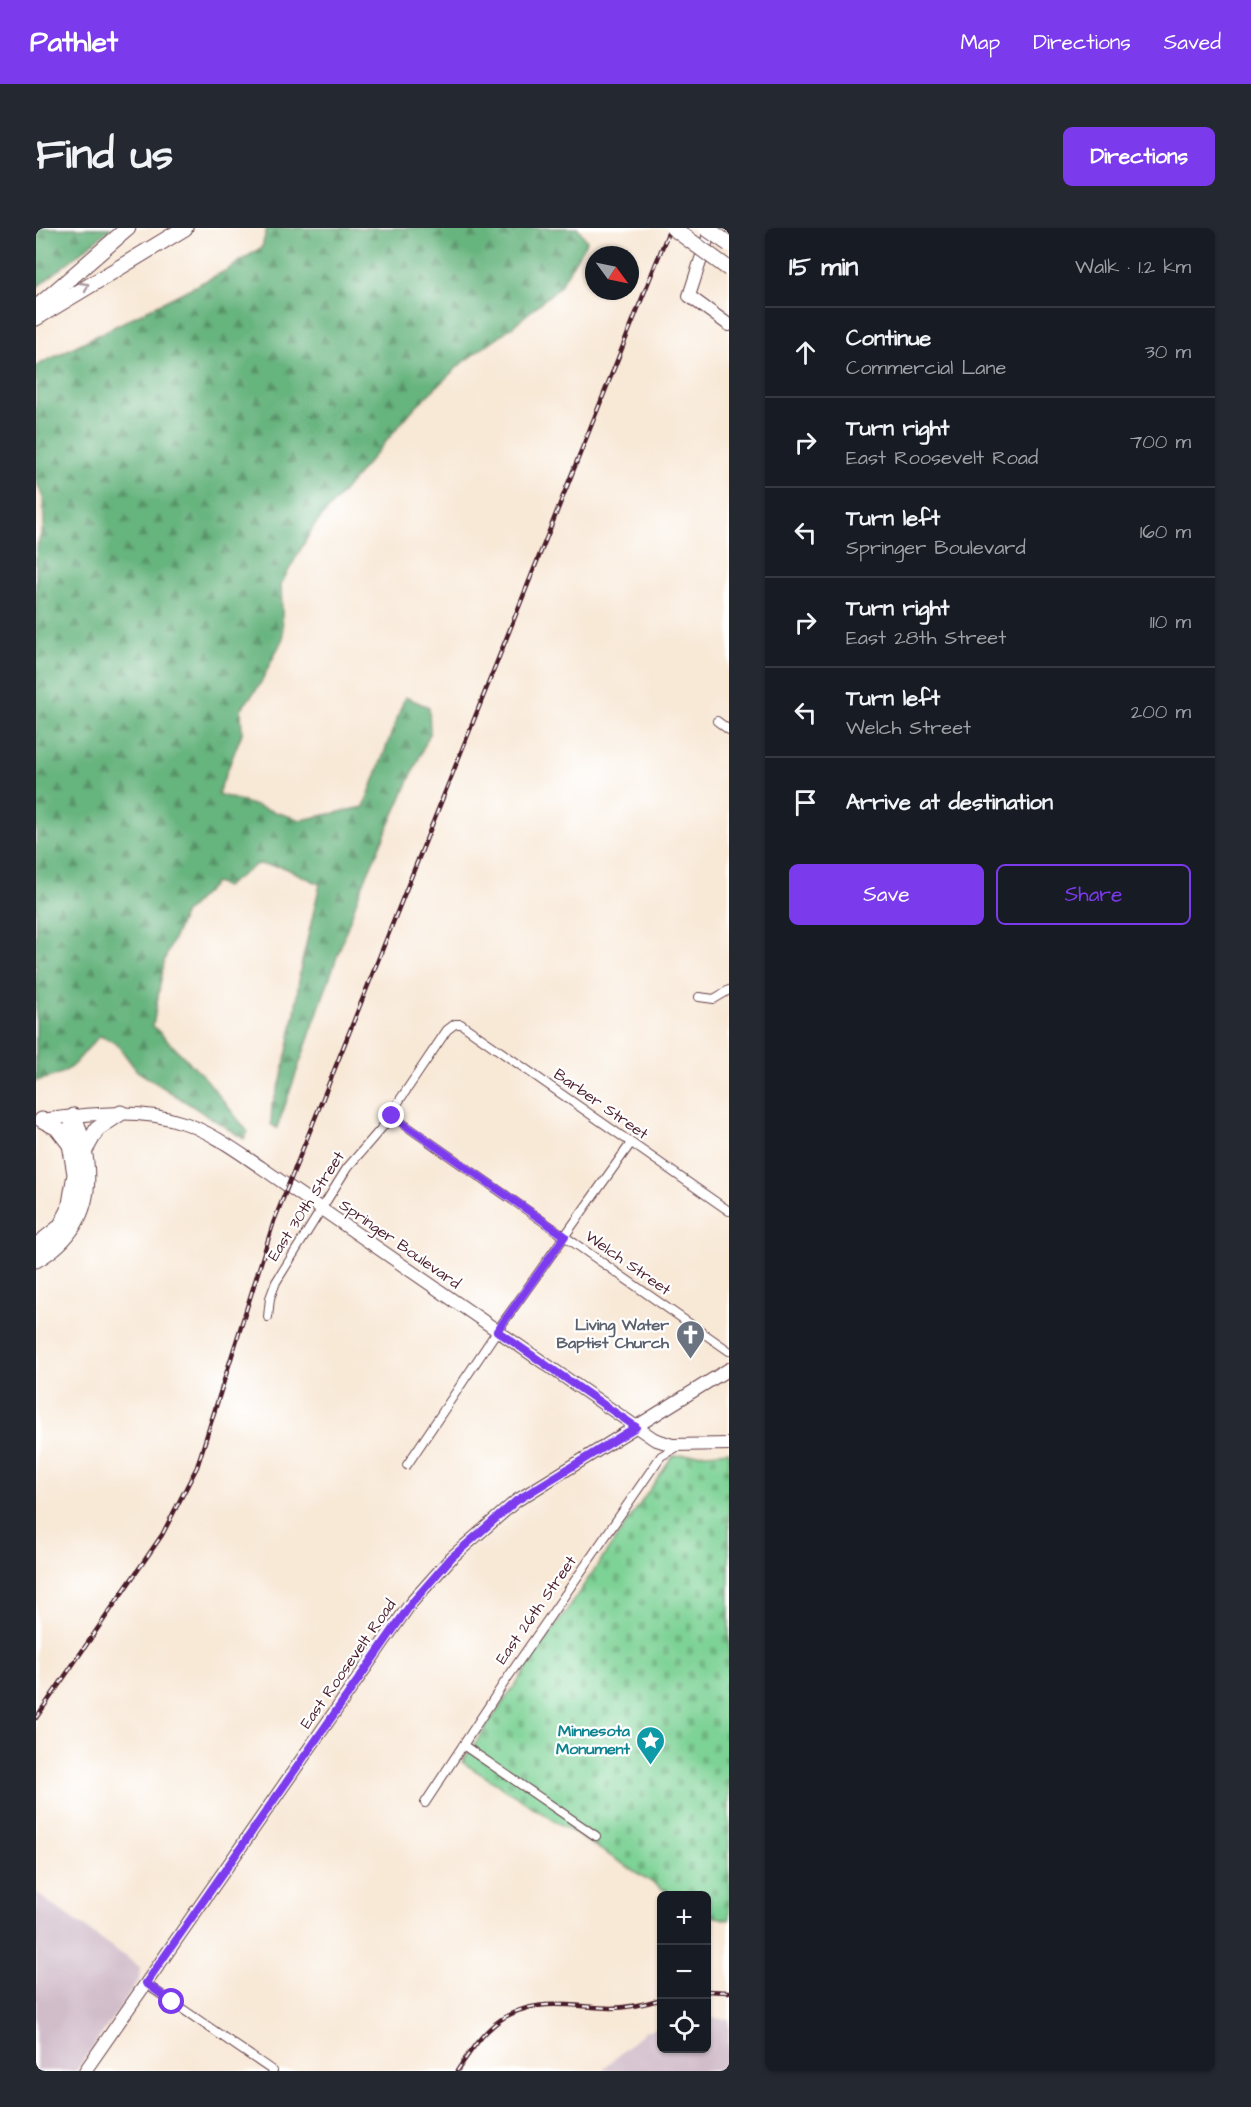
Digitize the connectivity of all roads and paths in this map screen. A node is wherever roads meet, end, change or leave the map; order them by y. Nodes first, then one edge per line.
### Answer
1 (128, 228) edge
2 (185, 228) edge
3 (673, 228) edge
4 (706, 228) edge
5 (711, 228) edge
6 (729, 244) edge
7 (729, 269) edge
8 (36, 308) edge
9 (36, 318) edge
10 (729, 325) edge
11 (717, 721) dead end
12 (729, 730) edge
13 (729, 990) edge
14 (699, 997) dead end
15 (455, 1024) joint
16 (121, 1113) junction
17 (74, 1116) junction
18 (392, 1116) junction
19 (39, 1120) edge
20 (631, 1143) junction
21 (77, 1149) junction
22 (322, 1210) junction
23 (729, 1211) edge
24 (75, 1214) junction
25 (565, 1236) junction
26 (36, 1246) edge
27 (36, 1260) edge
28 (268, 1317) dead end
29 (497, 1331) junction
30 (729, 1351) edge
31 (729, 1369) edge
32 (636, 1427) junction
33 (729, 1444) edge
34 (682, 1445) junction
35 (407, 1466) dead end
36 (463, 1744) junction
37 (425, 1803) dead end
38 (596, 1836) dead end
39 (146, 1983) junction
40 (85, 2071) edge
41 (273, 2071) edge

1 - 8 highway
9 -> 2 highway
3 - 7 highway, bridge
4 - 6 highway, bridge
5 - 10 main road
11 - 12 street
13 - 14 street
15 - 18 street, East 30th Street
15 - 20 street, Barber Street
16 - 17 main road, Springer Boulevard
16 - 21 highway
16 - 22 main road, Springer Boulevard
17 - 19 main road, Springer Boulevard
17 - 21 highway
18 - 22 street, East 30th Street
18 - 25 street, Welch Street
19 - 21 highway
20 - 23 street, Barber Street
20 - 25 street
21 - 24 highway
22 - 28 street, East 30th Street
22 - 29 main road, Springer Boulevard
24 - 26 highway
24 - 27 highway
25 - 29 street
25 - 30 street, Welch Street
29 - 32 main road, Springer Boulevard
29 - 35 street
31 - 32 main road, East Roosevelt Road
32 - 34 main road, Springer Boulevard
32 - 39 main road, East Roosevelt Road
33 - 34 main road, Springer Boulevard
34 - 36 street, East 26th Street
36 - 37 street, East 26th Street
36 - 38 street
39 - 40 main road, East Roosevelt Road
39 - 41 street

